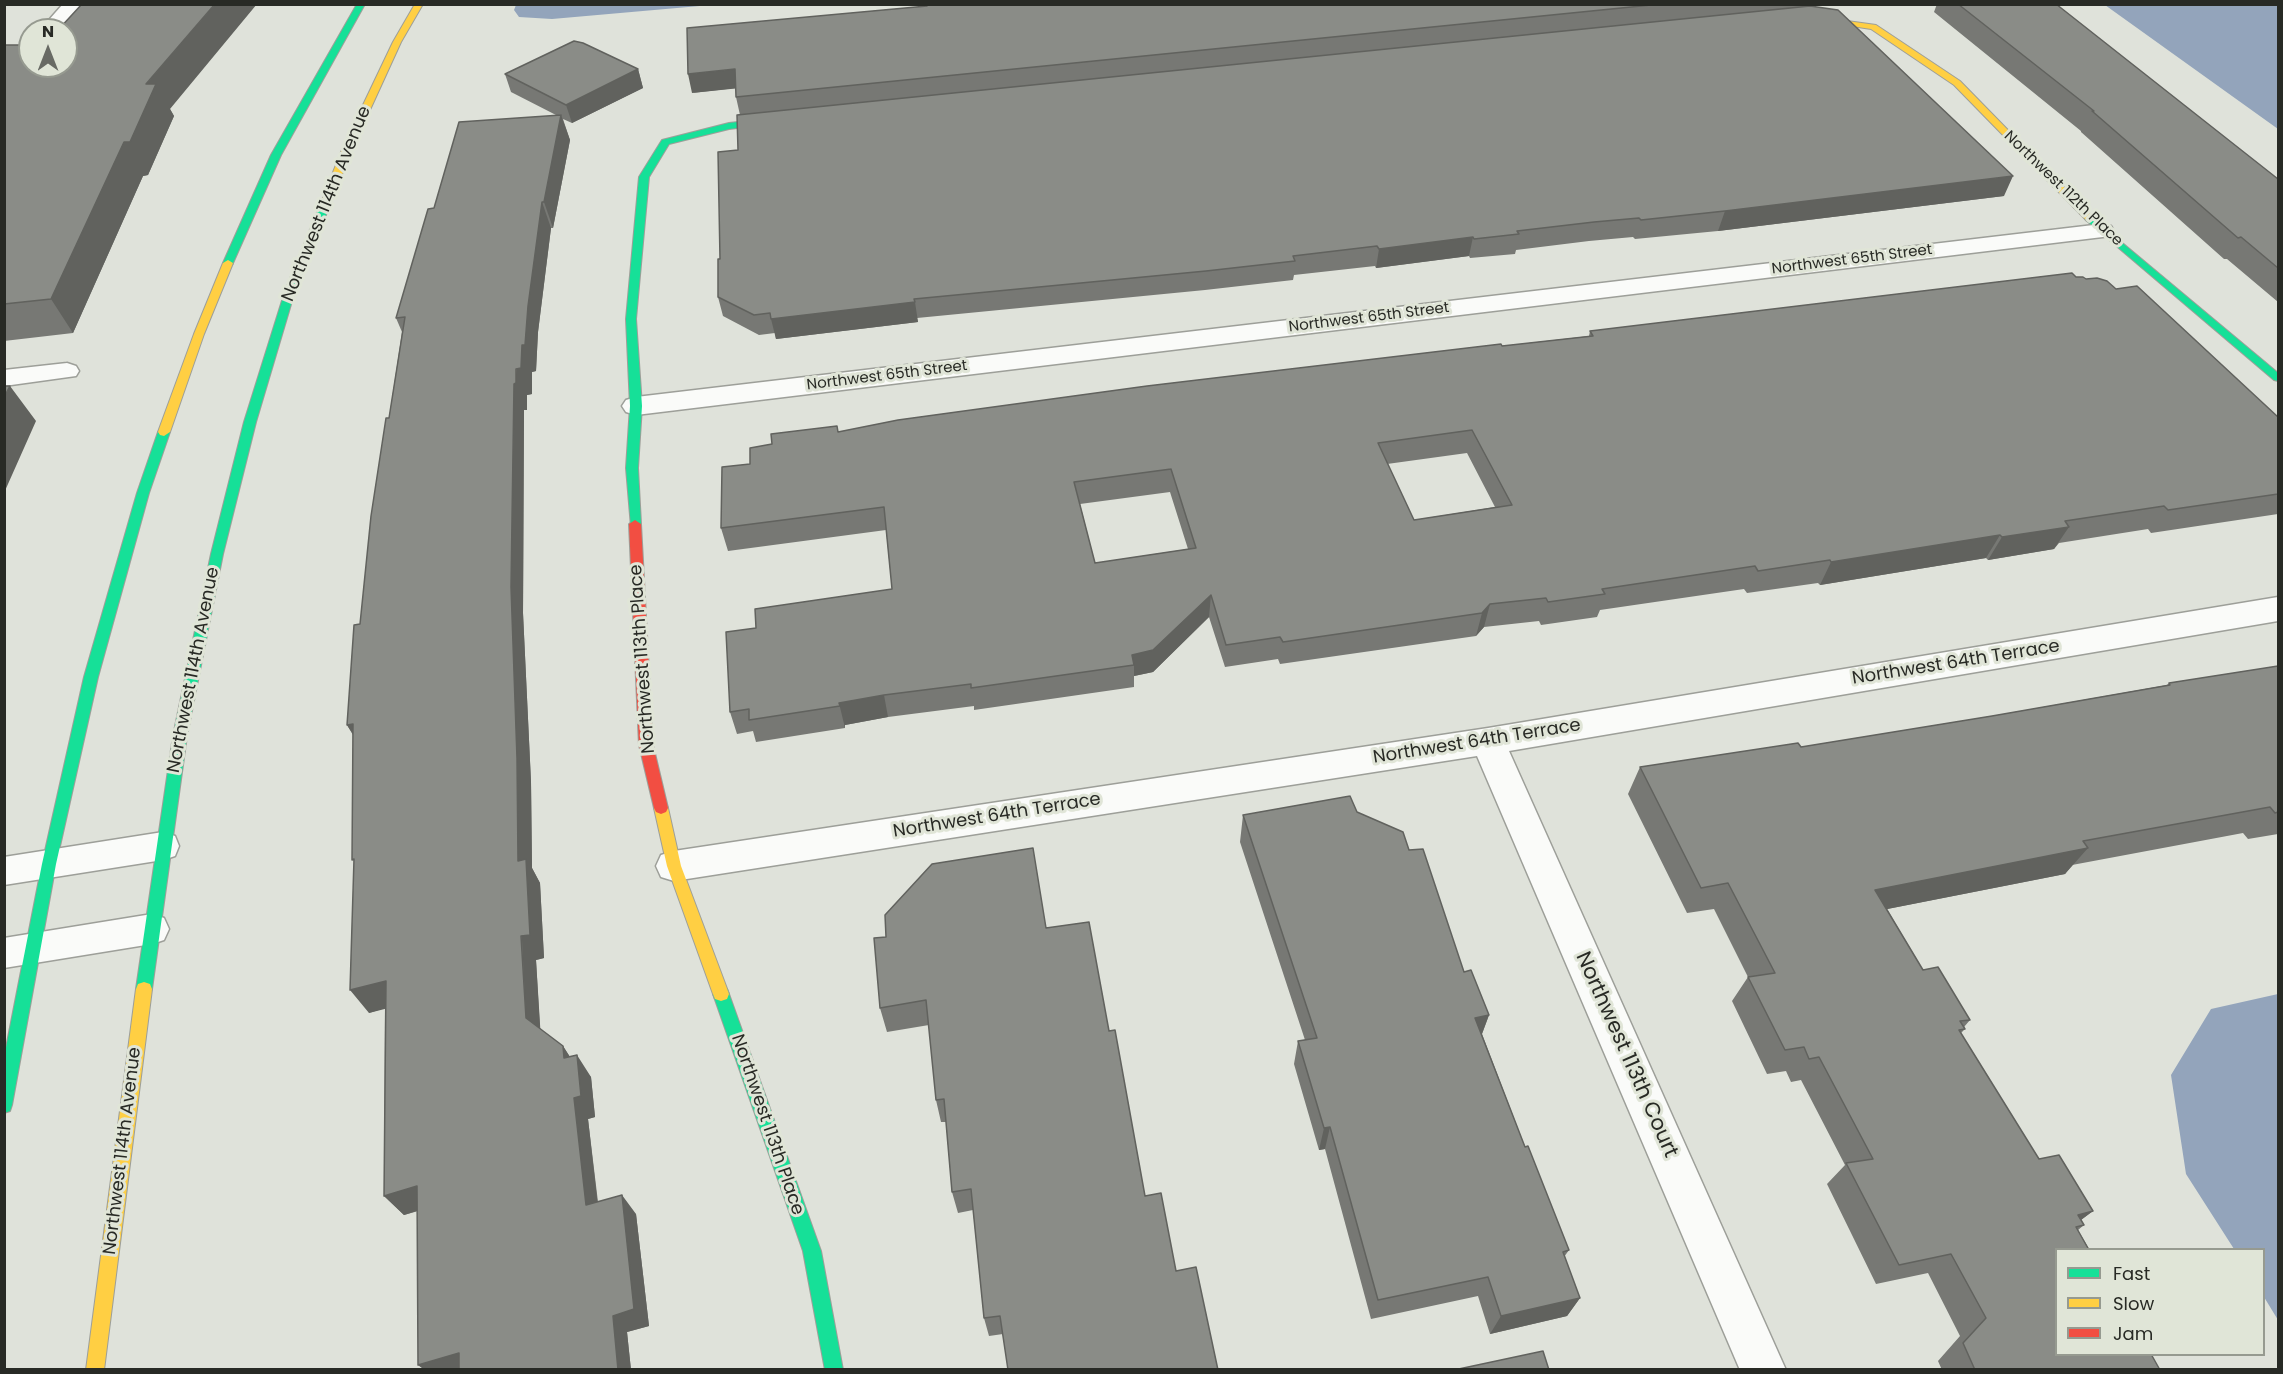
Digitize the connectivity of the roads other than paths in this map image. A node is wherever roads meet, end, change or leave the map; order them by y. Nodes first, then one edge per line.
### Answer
1 (74, 4) edge
2 (361, 4) edge
3 (419, 4) edge
4 (1792, 17) edge
5 (61, 18) edge
6 (800, 118) edge
7 (2102, 231) junction
8 (67, 371) dead end
9 (4, 378) edge
10 (2278, 378) edge
11 (636, 406) junction
12 (2278, 609) edge
13 (1488, 741) junction
14 (163, 846) junction
15 (49, 864) junction
16 (674, 866) junction
17 (4, 871) edge
18 (152, 929) junction
19 (19, 951) edge
20 (4, 1104) edge
21 (95, 1370) edge
22 (834, 1370) edge
23 (1763, 1370) edge

1 - 5 lane
2 - 15 street
3 - 14 street, Northwest 114th Avenue
4 - 7 street, Northwest 112th Place
6 - 11 street, Northwest 113th Place
7 - 10 street, Northwest 112th Place
7 - 11 street, Northwest 65th Street
8 - 9 lane
11 - 16 street, Northwest 113th Place
12 - 13 street, Northwest 64th Terrace
13 - 16 street, Northwest 64th Terrace
13 - 23 street, Northwest 113th Court
14 - 15 lane
14 - 18 street, Northwest 114th Avenue
15 - 17 lane
15 - 19 street
16 - 22 street, Northwest 113th Place
18 - 19 lane
18 - 21 street, Northwest 114th Avenue
19 - 20 street

